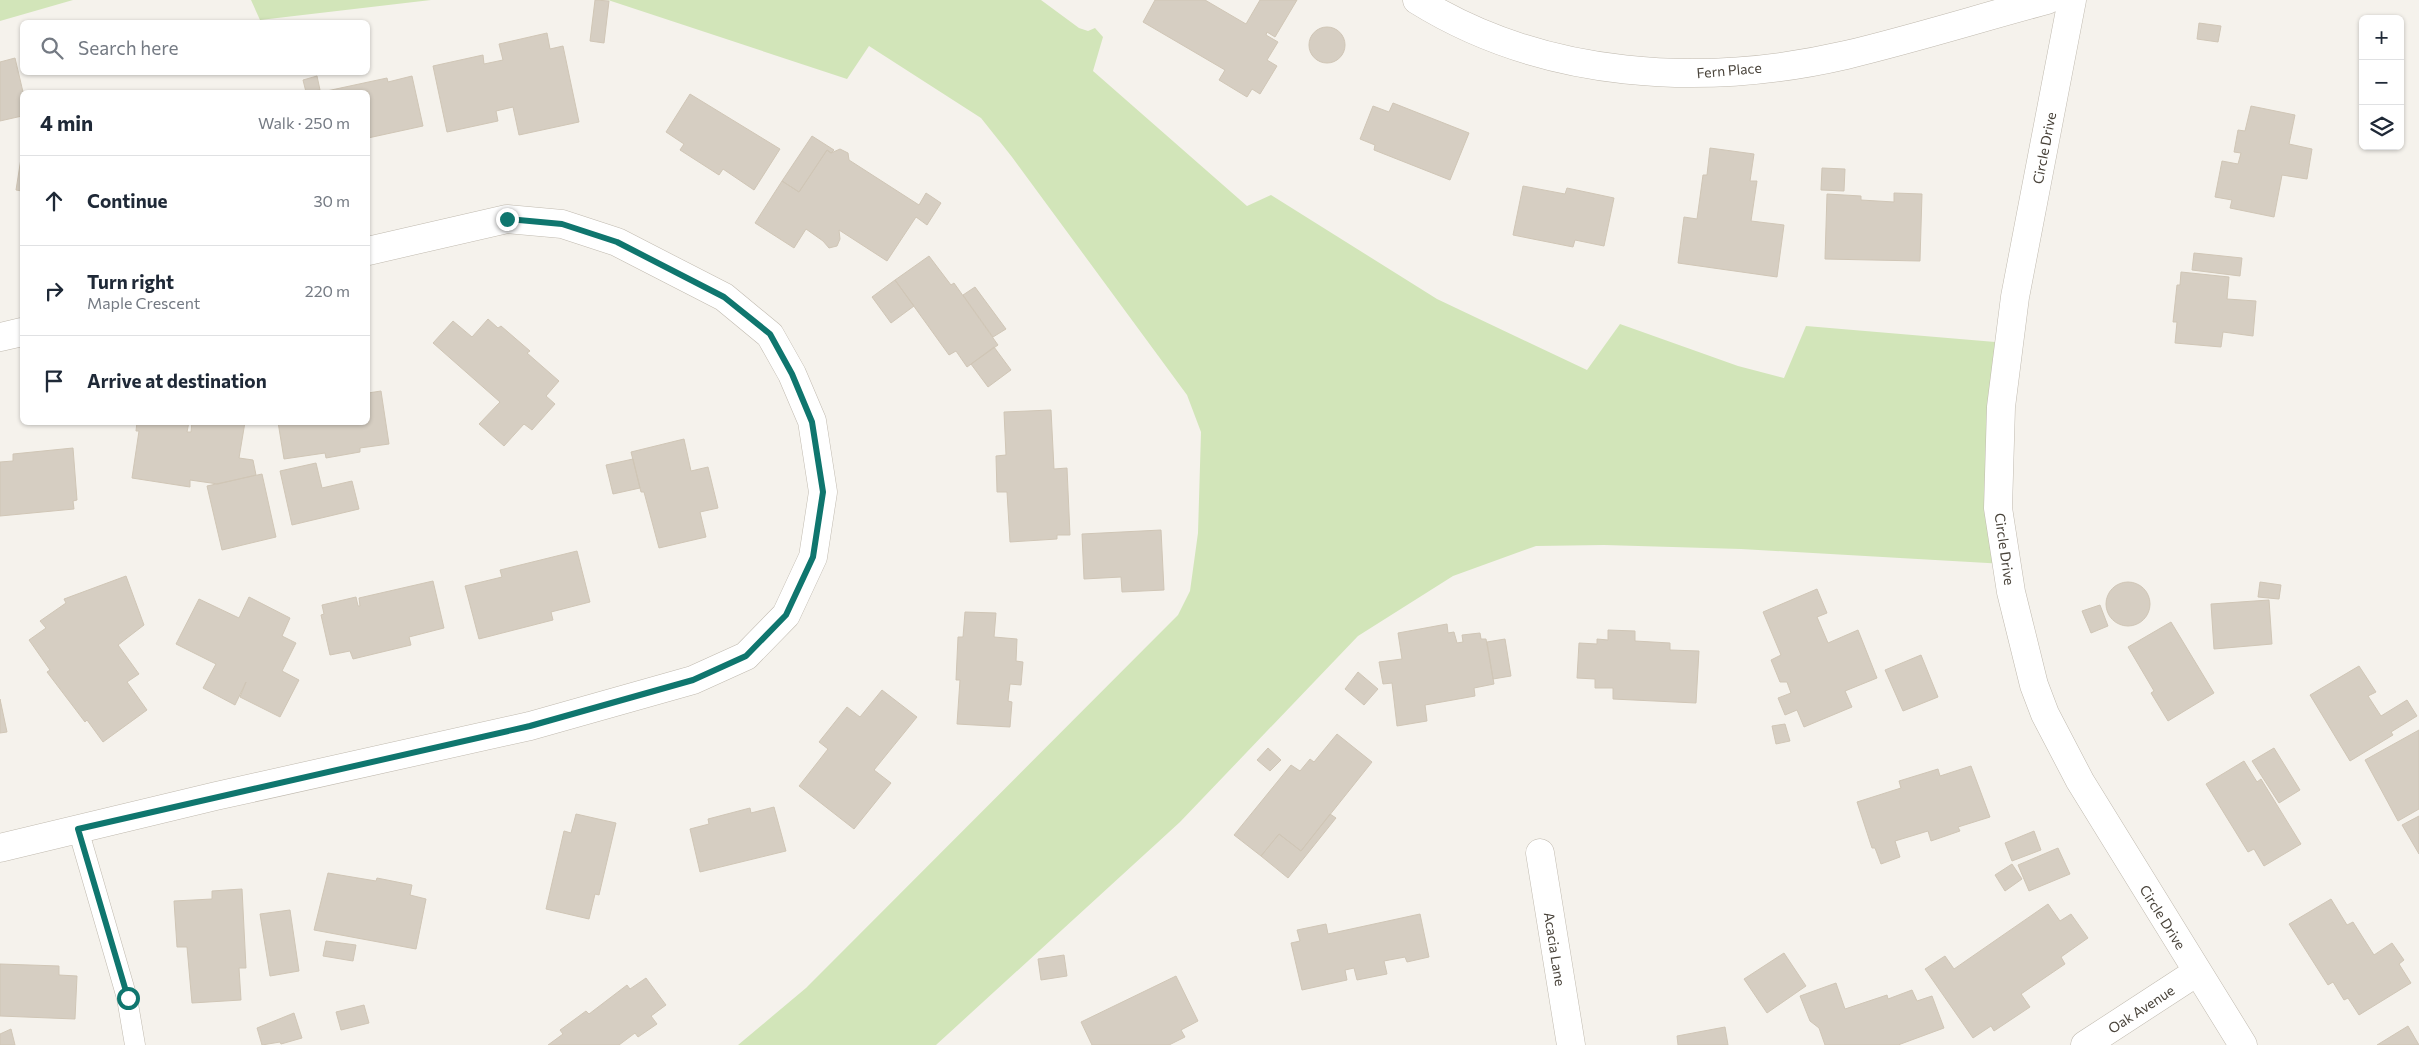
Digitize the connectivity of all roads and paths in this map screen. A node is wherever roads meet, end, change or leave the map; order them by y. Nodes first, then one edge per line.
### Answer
1 (1417, 0) edge
2 (2047, 0) edge
3 (2072, 0) edge
4 (370, 251) edge
5 (20, 332) edge
6 (0, 337) edge
7 (78, 829) junction
8 (0, 848) edge
9 (1540, 853) dead end
10 (2197, 972) junction
11 (135, 1045) edge
12 (1571, 1045) edge
13 (2085, 1045) edge
14 (2242, 1045) edge

1 - 2 street, Fern Place
3 - 10 street, Circle Drive
4 - 7 street
5 - 6 street
7 - 8 street
7 - 11 lane
9 - 12 street, Acacia Lane
10 - 13 street, Oak Avenue
10 - 14 street, Circle Drive

